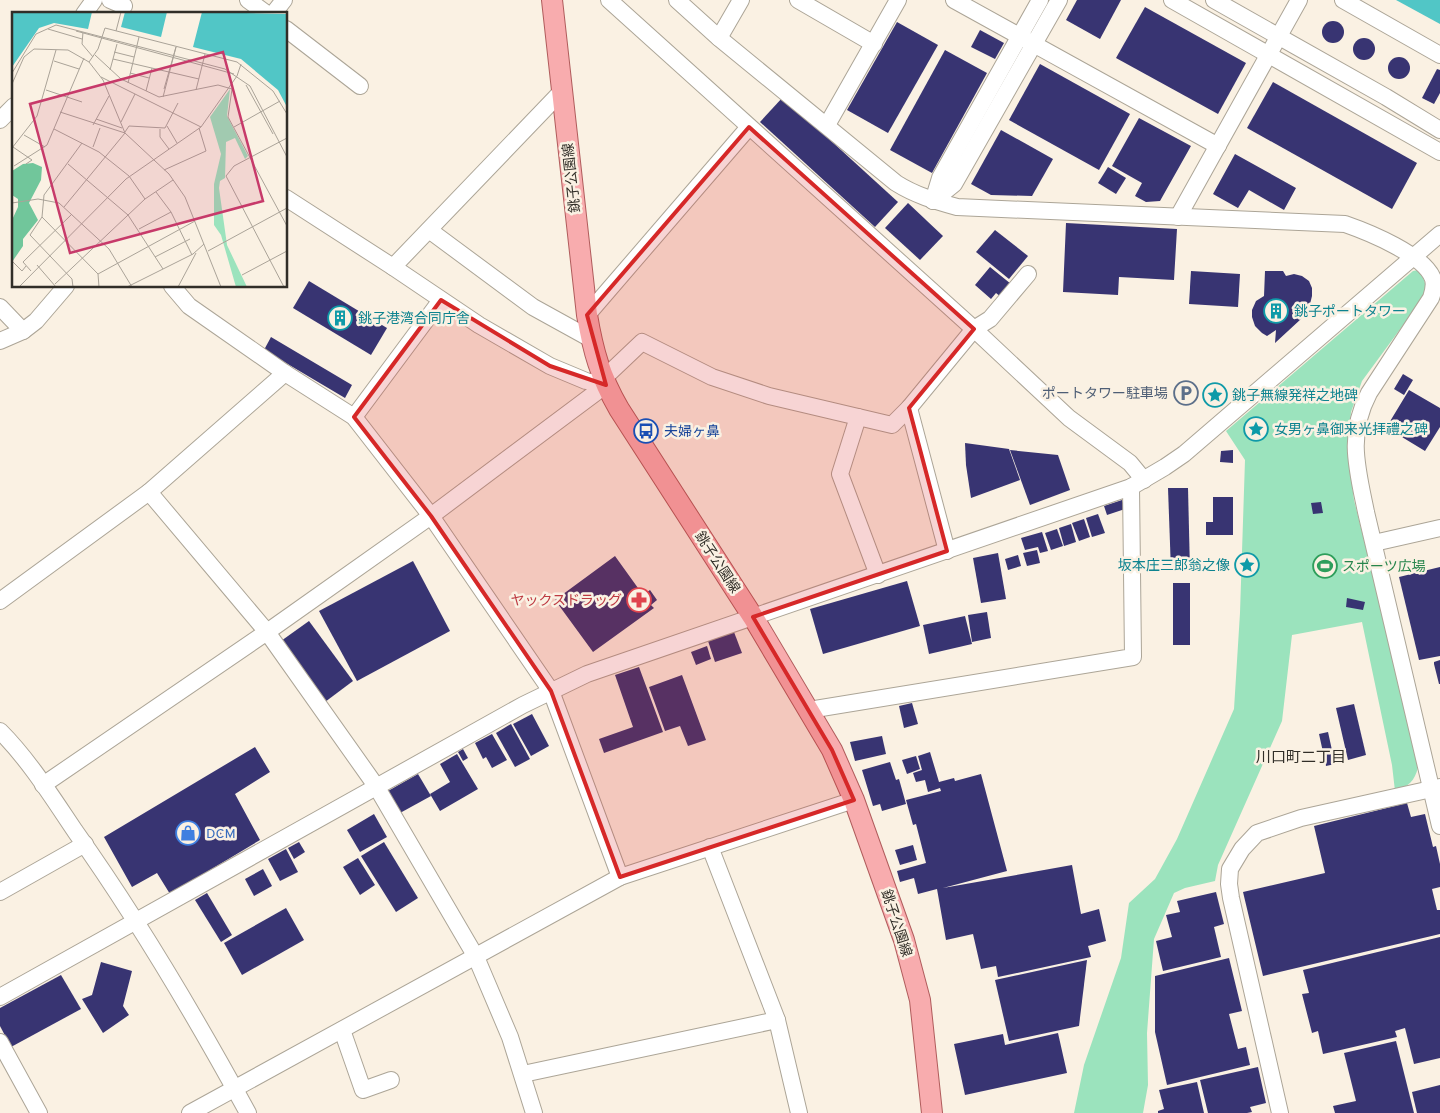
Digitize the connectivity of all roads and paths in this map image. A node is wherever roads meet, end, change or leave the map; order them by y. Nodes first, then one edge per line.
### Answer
1 (94, 0) edge
2 (248, 0) edge
3 (284, 0) edge
4 (552, 0) edge
5 (609, 0) edge
6 (677, 0) edge
7 (740, 0) edge
8 (798, 0) edge
9 (898, 0) edge
10 (954, 0) edge
11 (1040, 0) edge
12 (1059, 0) edge
13 (1172, 0) edge
14 (1214, 0) edge
15 (1300, 0) edge
16 (1343, 0) edge
17 (85, 12) edge
18 (264, 12) edge
19 (275, 12) edge
20 (288, 30) edge
21 (1019, 36) junction
22 (1279, 36) junction
23 (719, 38) junction
24 (874, 44) junction
25 (1033, 44) junction
26 (1440, 55) edge
27 (1269, 56) junction
28 (360, 86) dead end
29 (562, 91) junction
30 (12, 108) edge
31 (0, 120) edge
32 (827, 125) junction
33 (749, 127) junction
34 (1440, 130) edge
35 (1218, 146) junction
36 (1440, 152) edge
37 (288, 199) edge
38 (934, 201) junction
39 (1178, 217) junction
40 (429, 230) junction
41 (1440, 234) edge
42 (1413, 257) junction
43 (393, 267) junction
44 (1028, 274) dead end
45 (64, 288) edge
46 (174, 288) edge
47 (442, 300) junction
48 (0, 308) edge
49 (587, 315) junction
50 (974, 329) junction
51 (23, 331) junction
52 (591, 339) junction
53 (0, 340) edge
54 (285, 373) junction
55 (605, 382) junction
56 (909, 408) junction
57 (354, 417) junction
58 (858, 417) junction
59 (1138, 483) junction
60 (149, 492) junction
61 (431, 516) junction
62 (1440, 528) edge
63 (1374, 543) junction
64 (947, 551) junction
65 (878, 575) junction
66 (0, 601) edge
67 (753, 617) junction
68 (267, 632) junction
69 (551, 691) junction
70 (809, 710) junction
71 (0, 730) edge
72 (43, 784) junction
73 (376, 786) junction
74 (1436, 788) edge
75 (854, 800) junction
76 (1440, 826) edge
77 (85, 844) junction
78 (710, 848) junction
79 (620, 877) junction
80 (0, 892) edge
81 (137, 921) junction
82 (476, 957) junction
83 (0, 998) edge
84 (777, 1020) junction
85 (342, 1030) junction
86 (0, 1042) edge
87 (523, 1074) junction
88 (391, 1080) dead end
89 (235, 1088) junction
90 (39, 1113) edge
91 (190, 1113) edge
92 (248, 1113) edge
93 (534, 1113) edge
94 (799, 1113) edge
95 (932, 1113) edge
96 (1280, 1113) edge

1 - 17 street
2 - 18 street
3 - 19 street
4 - 29 main road, 銚子公園線
5 - 33 street
6 - 23 street
7 - 23 street
8 - 24 street
9 - 24 street
10 - 21 street
11 - 21 street
12 - 25 street
13 - 27 street
14 - 22 street
15 - 22 street
16 - 26 street
20 - 28 street
21 - 25 street
21 - 38 street
22 - 27 street
22 - 34 street
23 - 32 street
24 - 32 street
25 - 35 street
25 - 38 street
27 - 35 street
27 - 36 street
29 - 40 street
29 - 49 main road, 銚子公園線
30 - 31 street
32 - 38 street
33 - 49 street
33 - 50 street
35 - 39 street
37 - 43 street
38 - 39 street
39 - 42 street
40 - 43 street
40 - 52 street
41 - 42 street
42 - 59 street
42 - 63 street
43 - 47 street
44 - 50 street
45 - 51 street
46 - 54 street
47 - 55 street
47 - 57 street
48 - 51 street
49 - 52 main road, 銚子公園線
50 - 56 street
50 - 59 street
51 - 53 street
52 - 55 main road, 銚子公園線
54 - 57 street
54 - 60 street
55 - 58 street
55 - 61 street
55 - 67 main road, 銚子公園線
56 - 58 street
56 - 64 street
57 - 61 street
58 - 65 street
59 - 64 street
59 - 70 street
60 - 66 street
60 - 68 street
61 - 68 street
61 - 69 street
62 - 63 street
63 - 74 street
64 - 65 street
65 - 67 street
67 - 69 street
67 - 70 main road, 銚子公園線
68 - 72 street
68 - 73 street
69 - 73 street
69 - 79 street
70 - 75 main road, 銚子公園線
71 - 72 street
72 - 77 street
73 - 81 street
73 - 82 street
74 - 76 street
74 - 96 street
75 - 78 street
75 - 95 main road, 銚子公園線
77 - 80 street
77 - 81 street
78 - 79 street
78 - 84 street
79 - 82 street
81 - 83 street
81 - 89 street
82 - 85 street
82 - 87 street
84 - 87 street
84 - 94 street
85 - 88 street
85 - 89 street
86 - 90 street
87 - 93 street
89 - 91 street
89 - 92 street

